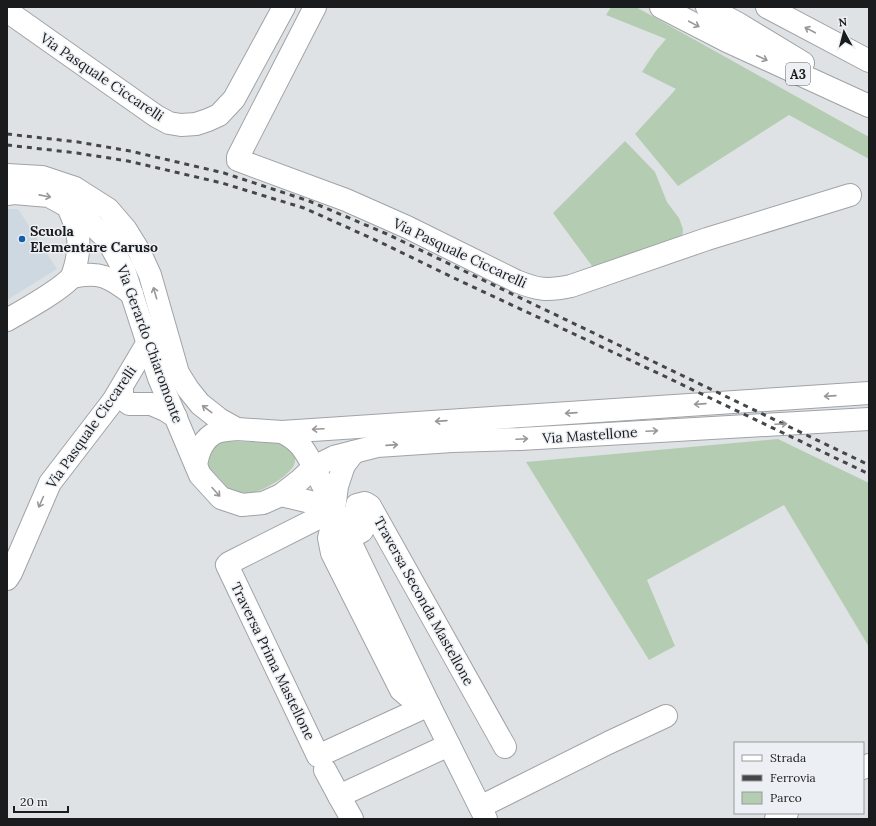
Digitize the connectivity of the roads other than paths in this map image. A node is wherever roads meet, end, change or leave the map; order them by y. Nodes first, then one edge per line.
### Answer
1 (284, 7) edge
2 (315, 7) edge
3 (661, 7) edge
4 (707, 7) edge
5 (766, 7) edge
6 (7, 11) edge
7 (869, 61) edge
8 (869, 106) edge
9 (7, 174) edge
10 (7, 194) edge
11 (850, 195) dead end
12 (66, 206) junction
13 (72, 277) junction
14 (132, 294) junction
15 (7, 320) edge
16 (148, 342) junction
17 (122, 387) junction
18 (869, 393) edge
19 (176, 417) junction
20 (869, 418) edge
21 (354, 427) joint
22 (237, 429) junction
23 (282, 432) junction
24 (354, 452) junction
25 (196, 464) junction
26 (314, 467) junction
27 (281, 495) junction
28 (334, 511) junction
29 (348, 539) junction
30 (7, 580) edge
31 (429, 704) junction
32 (666, 716) dead end
33 (449, 746) junction
34 (505, 747) dead end
35 (325, 770) dead end
36 (339, 796) junction
37 (483, 813) edge
38 (352, 819) edge

1 - 6 main road, Via Pasquale Ciccarelli
2 - 11 main road, Via Pasquale Ciccarelli
3 -> 8 main road, A3
4 - 8 main road
7 -> 5 main road
22 -> 9 main road, Via Gerardo Chiaromonte
10 -> 12 main road, Via Gerardo Chiaromonte
12 - 13 main road
12 - 14 main road, Via Gerardo Chiaromonte
13 - 14 main road
13 - 15 main road
14 - 16 main road, Via Gerardo Chiaromonte
16 - 17 main road, Via Pasquale Ciccarelli
16 - 19 main road, Via Gerardo Chiaromonte
17 - 19 main road
17 -> 30 main road, Via Pasquale Ciccarelli
18 -> 21 main road, Via Mastellone
19 - 25 main road, Via Gerardo Chiaromonte
24 -> 20 main road, Via Mastellone
21 -> 23 main road, Via Gerardo Chiaromonte
22 - 23 main road, Via Gerardo Chiaromonte
22 - 25 main road
23 - 26 main road
24 - 26 main road, Via Mastellone
24 - 28 main road
25 -> 27 main road, Via Gerardo Chiaromonte
26 - 27 main road, Via Gerardo Chiaromonte
26 - 28 main road
27 - 28 main road
28 - 29 main road
28 - 31 main road
28 - 31 main road, Traversa Prima Mastellone
29 - 31 main road
29 - 34 main road, Traversa Seconda Mastellone
31 - 33 main road
32 - 37 main road
33 - 36 main road
33 - 37 main road
35 - 36 main road
36 - 38 main road

